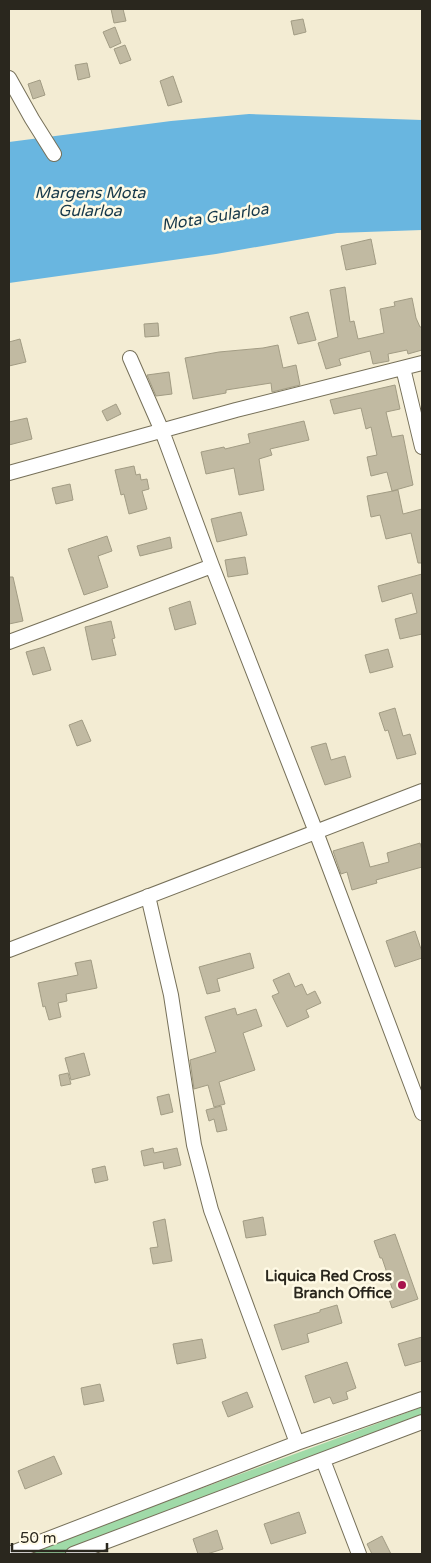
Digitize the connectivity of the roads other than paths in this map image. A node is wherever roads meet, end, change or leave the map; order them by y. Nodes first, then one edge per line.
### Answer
1 (9, 78) edge
2 (54, 154) dead end
3 (130, 358) dead end
4 (422, 363) edge
5 (403, 368) junction
6 (162, 431) junction
7 (422, 447) edge
8 (9, 472) edge
9 (212, 566) junction
10 (9, 642) edge
11 (422, 791) edge
12 (316, 832) junction
13 (148, 896) junction
14 (9, 950) edge
15 (422, 1113) edge
16 (422, 1399) edge
17 (422, 1422) edge
18 (297, 1442) junction
19 (323, 1460) junction
20 (86, 1525) junction
21 (96, 1550) edge
22 (9, 1554) edge
23 (73, 1554) edge
24 (358, 1554) edge

1 - 2 street
3 - 6 street
4 - 5 street
5 - 6 street
5 - 7 street
6 - 8 street
6 - 9 street
9 - 10 street
9 - 12 street
11 - 12 street
12 - 13 street
12 - 15 street
13 - 14 street
13 - 18 street
16 - 18 street
17 - 19 street
18 - 20 street
19 - 21 street
19 - 24 street
20 - 21 street
20 - 22 street
21 - 23 street

